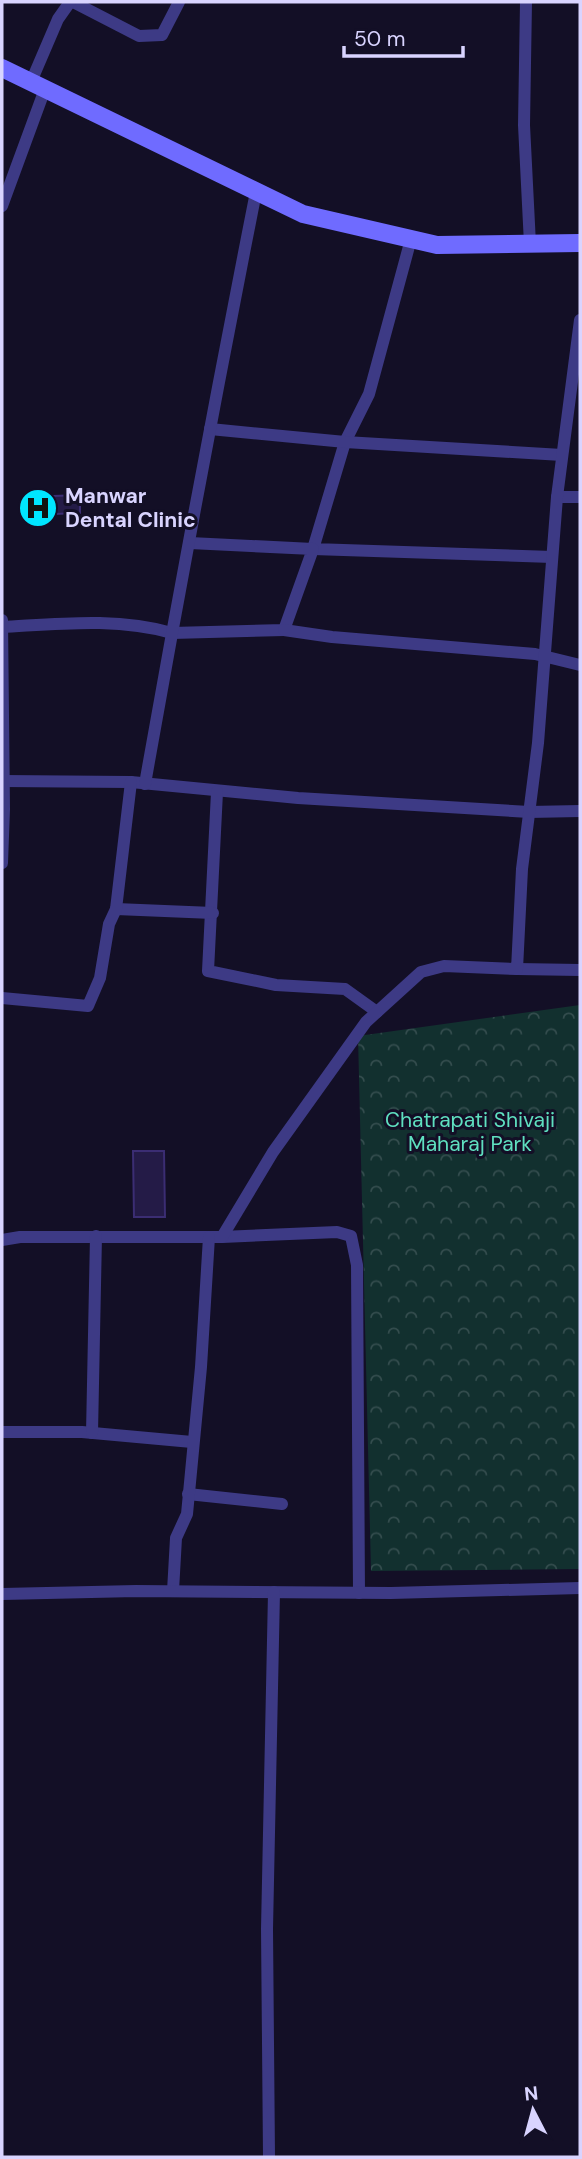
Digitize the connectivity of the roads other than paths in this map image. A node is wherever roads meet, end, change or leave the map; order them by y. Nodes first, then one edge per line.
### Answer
1 (72, 2) edge
2 (179, 2) edge
3 (526, 2) edge
4 (2, 68) edge
5 (38, 86) junction
6 (256, 192) junction
7 (2, 206) edge
8 (411, 239) junction
9 (580, 243) edge
10 (530, 244) junction
11 (580, 320) edge
12 (210, 429) junction
13 (345, 442) junction
14 (562, 456) junction
15 (557, 497) junction
16 (580, 497) edge
17 (190, 543) junction
18 (313, 549) junction
19 (552, 557) junction
20 (2, 620) edge
21 (2, 626) edge
22 (284, 630) junction
23 (172, 633) junction
24 (544, 656) junction
25 (580, 665) edge
26 (3, 781) edge
27 (131, 782) junction
28 (145, 784) junction
29 (217, 792) junction
30 (580, 811) edge
31 (529, 812) junction
32 (2, 863) edge
33 (116, 909) junction
34 (213, 913) junction
35 (517, 969) junction
36 (580, 970) edge
37 (2, 998) edge
38 (377, 1012) junction
39 (96, 1236) junction
40 (216, 1237) junction
41 (2, 1240) edge
42 (2, 1432) edge
43 (92, 1433) junction
44 (192, 1442) junction
45 (188, 1494) junction
46 (282, 1504) dead end
47 (580, 1588) edge
48 (173, 1591) junction
49 (274, 1592) junction
50 (359, 1593) junction
51 (2, 1594) edge
52 (269, 2157) edge

1 - 2 street
1 - 5 street
3 - 10 street
4 - 5 main road
5 - 6 main road
5 - 7 street
6 - 8 main road
6 - 12 street
8 - 10 main road
8 - 13 street
9 - 10 main road
11 - 14 street
12 - 13 street
12 - 17 street
13 - 14 street
13 - 18 street
14 - 15 street
15 - 16 street
15 - 19 street
17 - 18 street
17 - 23 street
18 - 19 street
18 - 22 street
19 - 24 street
20 - 21 street
21 - 23 street
21 - 26 street
22 - 23 street
22 - 24 street
23 - 28 street
24 - 25 street
24 - 31 street
26 - 27 street
26 - 32 street
27 - 28 street
27 - 33 street
28 - 29 street
29 - 31 street
29 - 34 street
30 - 31 street
31 - 35 street
33 - 34 street
33 - 37 street
34 - 38 street
35 - 36 street
35 - 38 street
38 - 40 street
39 - 40 street
39 - 41 street
39 - 43 street
40 - 44 street
40 - 50 street
42 - 43 street
43 - 44 street
44 - 45 street
45 - 46 street
45 - 48 street
47 - 50 street
48 - 49 street
48 - 51 street
49 - 50 street
49 - 52 street

